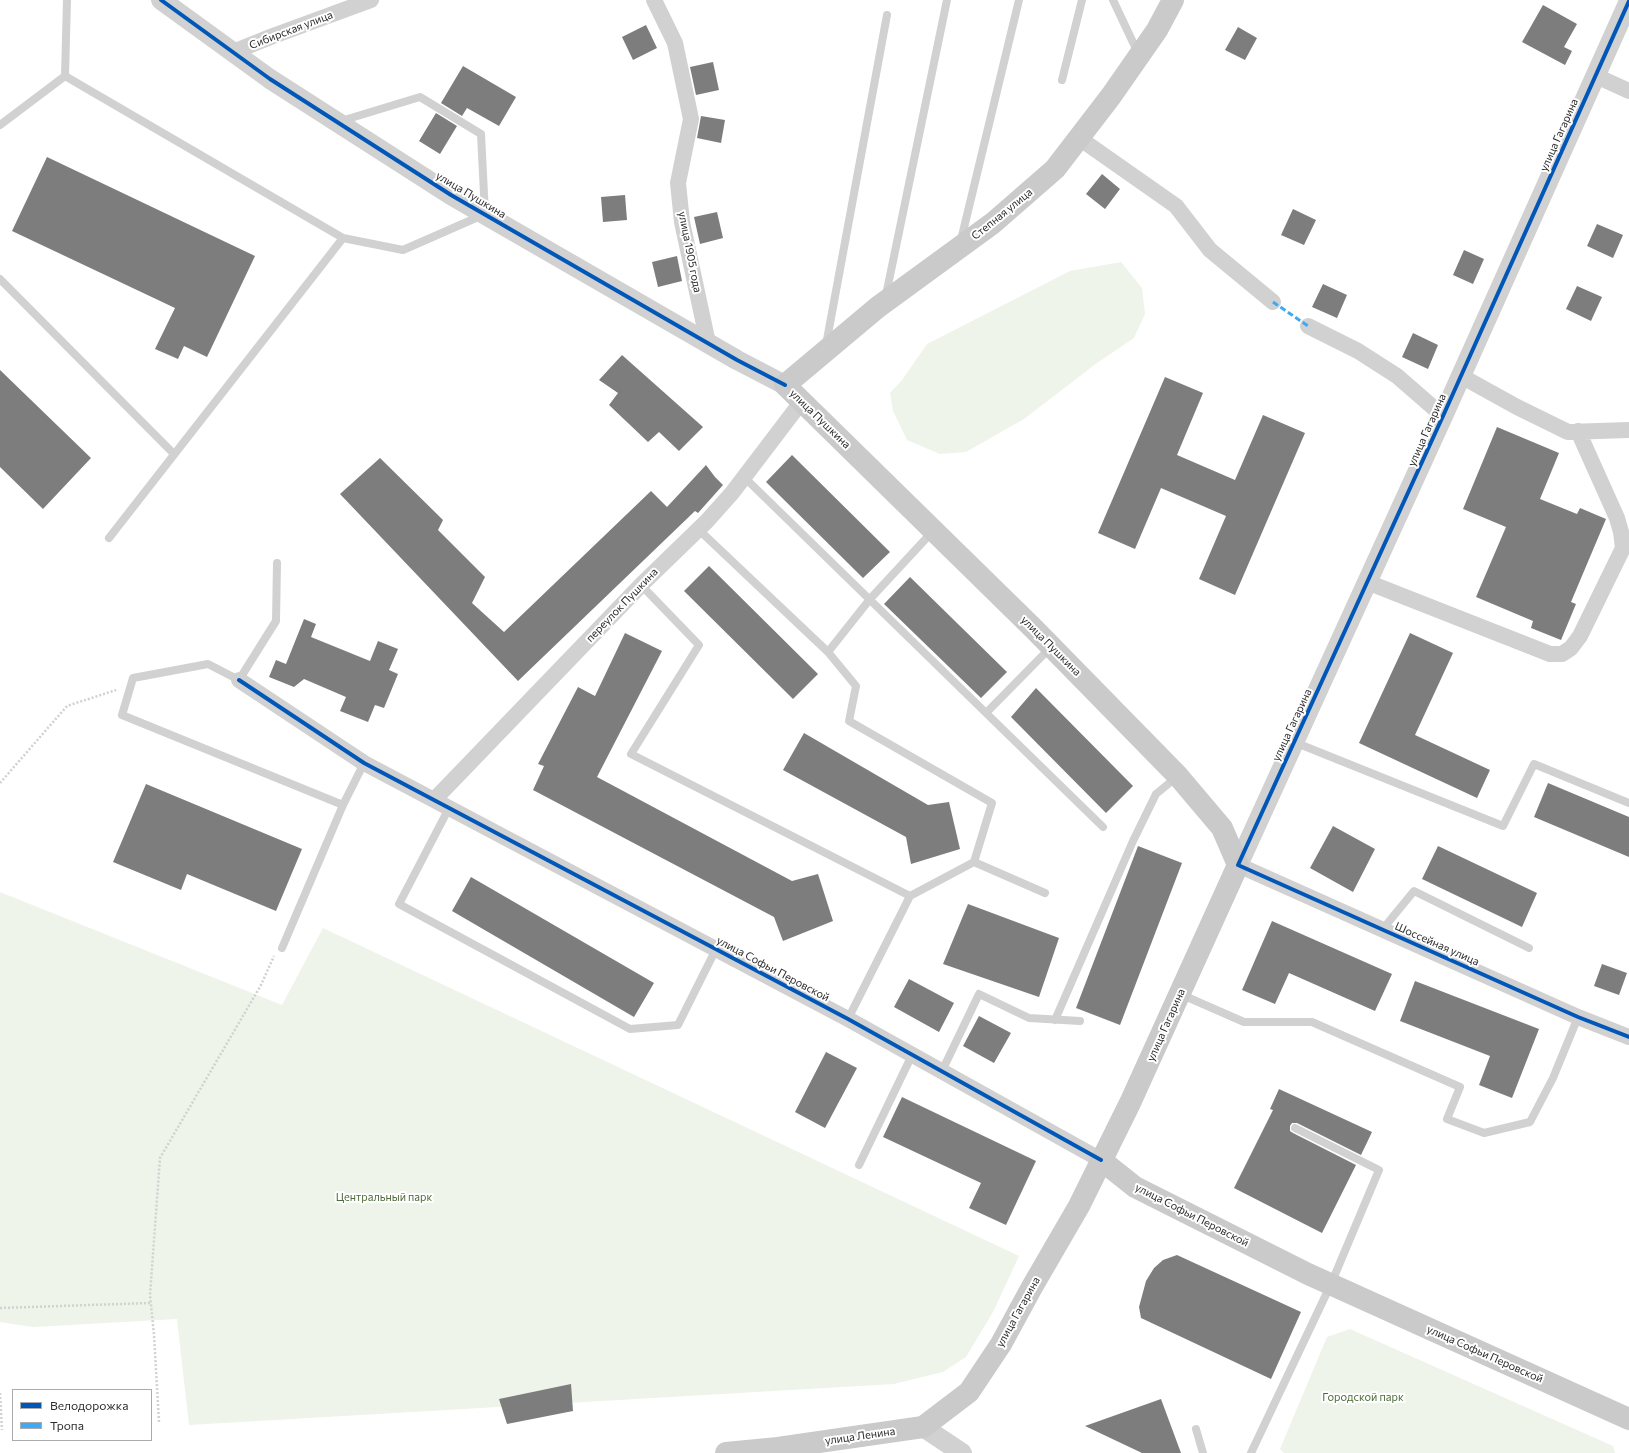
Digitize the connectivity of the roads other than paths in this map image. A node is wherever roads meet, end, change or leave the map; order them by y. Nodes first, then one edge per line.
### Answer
1 (67, 0) edge
2 (161, 0) edge
3 (371, 0) edge
4 (654, 0) edge
5 (947, 0) edge
6 (1019, 0) edge
7 (1082, 0) edge
8 (1113, 0) edge
9 (1173, 0) edge
10 (1629, 1) edge
11 (888, 15) dead end
12 (233, 52) junction
13 (1140, 55) junction
14 (65, 76) junction
15 (1596, 76) junction
16 (1062, 80) dead end
17 (1629, 91) edge
18 (337, 122) junction
19 (0, 125) edge
20 (1079, 138) junction
21 (485, 214) junction
22 (344, 238) junction
23 (960, 247) junction
24 (0, 279) edge
25 (885, 302) junction
26 (1273, 302) dead end
27 (1308, 326) dead end
28 (708, 343) junction
29 (824, 352) junction
30 (1461, 376) junction
31 (785, 385) junction
32 (802, 401) junction
33 (1443, 416) junction
34 (1629, 430) edge
35 (1578, 431) junction
36 (174, 454) junction
37 (744, 477) junction
38 (698, 530) junction
39 (933, 530) junction
40 (109, 538) dead end
41 (277, 563) dead end
42 (1367, 582) junction
43 (640, 585) junction
44 (870, 599) junction
45 (1051, 647) junction
46 (828, 652) junction
47 (239, 680) junction
48 (986, 713) junction
49 (1294, 742) junction
50 (364, 763) junction
51 (1178, 776) junction
52 (434, 800) junction
53 (1629, 803) edge
54 (343, 805) junction
55 (449, 808) junction
56 (1103, 827) dead end
57 (974, 862) junction
58 (1238, 865) junction
59 (1045, 893) dead end
60 (910, 896) junction
61 (1382, 930) junction
62 (279, 948) road end
63 (1529, 948) dead end
64 (716, 949) junction
65 (1180, 994) junction
66 (1578, 1017) junction
67 (848, 1019) junction
68 (1055, 1020) junction
69 (1080, 1021) dead end
70 (1629, 1037) edge
71 (912, 1055) junction
72 (942, 1072) junction
73 (1295, 1128) dead end
74 (1101, 1160) junction
75 (859, 1165) dead end
76 (1331, 1284) junction
77 (1629, 1419) edge
78 (923, 1427) junction
79 (1196, 1429) dead end
80 (779, 1450) edge
81 (726, 1453) edge
82 (962, 1453) edge
83 (1203, 1453) edge
84 (1251, 1453) edge

1 - 14 lane
2 - 12 street, улица Пушкина
3 - 12 street, Сибирская улица
4 - 28 street, улица 1905 года
5 - 25 lane
6 - 23 lane
7 - 16 lane
8 - 13 lane
9 - 13 main road, Степная улица
10 - 15 street, улица Гагарина
11 - 29 lane
12 - 18 street, улица Пушкина
13 - 20 main road, Степная улица
14 - 19 lane
14 - 22 lane
15 - 17 street
15 - 30 street, улица Гагарина
18 - 21 street, улица Пушкина
18 - 21 lane
20 - 23 main road, Степная улица
20 - 26 street
21 - 22 lane
21 - 28 street, улица Пушкина
22 - 36 lane
23 - 25 main road, Степная улица
24 - 36 lane
25 - 29 main road, Степная улица
27 - 33 street
28 - 31 street, улица Пушкина
29 - 31 main road, Степная улица
30 - 33 street, улица Гагарина
30 - 35 street
31 - 32 main road, улица Пушкина
32 - 37 street, переулок Пушкина
32 - 39 main road, улица Пушкина
33 - 42 street, улица Гагарина
34 - 35 street
35 - 42 street
36 - 40 lane
37 - 38 street, переулок Пушкина
37 - 44 lane
38 - 43 street, переулок Пушкина
38 - 46 lane
39 - 44 lane
39 - 45 main road, улица Пушкина
41 - 47 lane
42 - 49 street, улица Гагарина
43 - 52 street, переулок Пушкина
43 - 60 lane
44 - 46 lane
44 - 48 lane
45 - 48 lane
45 - 51 main road, улица Пушкина
46 - 57 lane
47 - 50 street, улица Софьи Перовской
47 - 54 lane
48 - 56 lane
49 - 53 lane
49 - 58 street, улица Гагарина
50 - 52 street, улица Софьи Перовской
50 - 54 lane
51 - 58 main road, улица Пушкина
51 - 68 lane
52 - 55 street, улица Софьи Перовской
54 - 62 lane
55 - 64 street, улица Софьи Перовской
55 - 64 lane
57 - 59 lane
57 - 60 lane
58 - 61 street, Шоссейная улица
58 - 65 main road, улица Гагарина
60 - 67 lane
61 - 63 lane
61 - 66 street, Шоссейная улица
64 - 67 street, улица Софьи Перовской
65 - 66 lane
65 - 74 main road, улица Гагарина
66 - 70 street, Шоссейная улица
67 - 71 street, улица Софьи Перовской
68 - 69 lane
68 - 72 lane
71 - 72 street, улица Софьи Перовской
71 - 75 lane
72 - 74 street, улица Софьи Перовской
73 - 76 lane
74 - 76 main road, улица Софьи Перовской
74 - 78 main road, улица Гагарина
76 - 77 main road, улица Софьи Перовской
76 - 84 lane
78 - 80 main road, улица Ленина
78 - 82 street
79 - 83 lane
80 - 81 main road, улица Ленина

